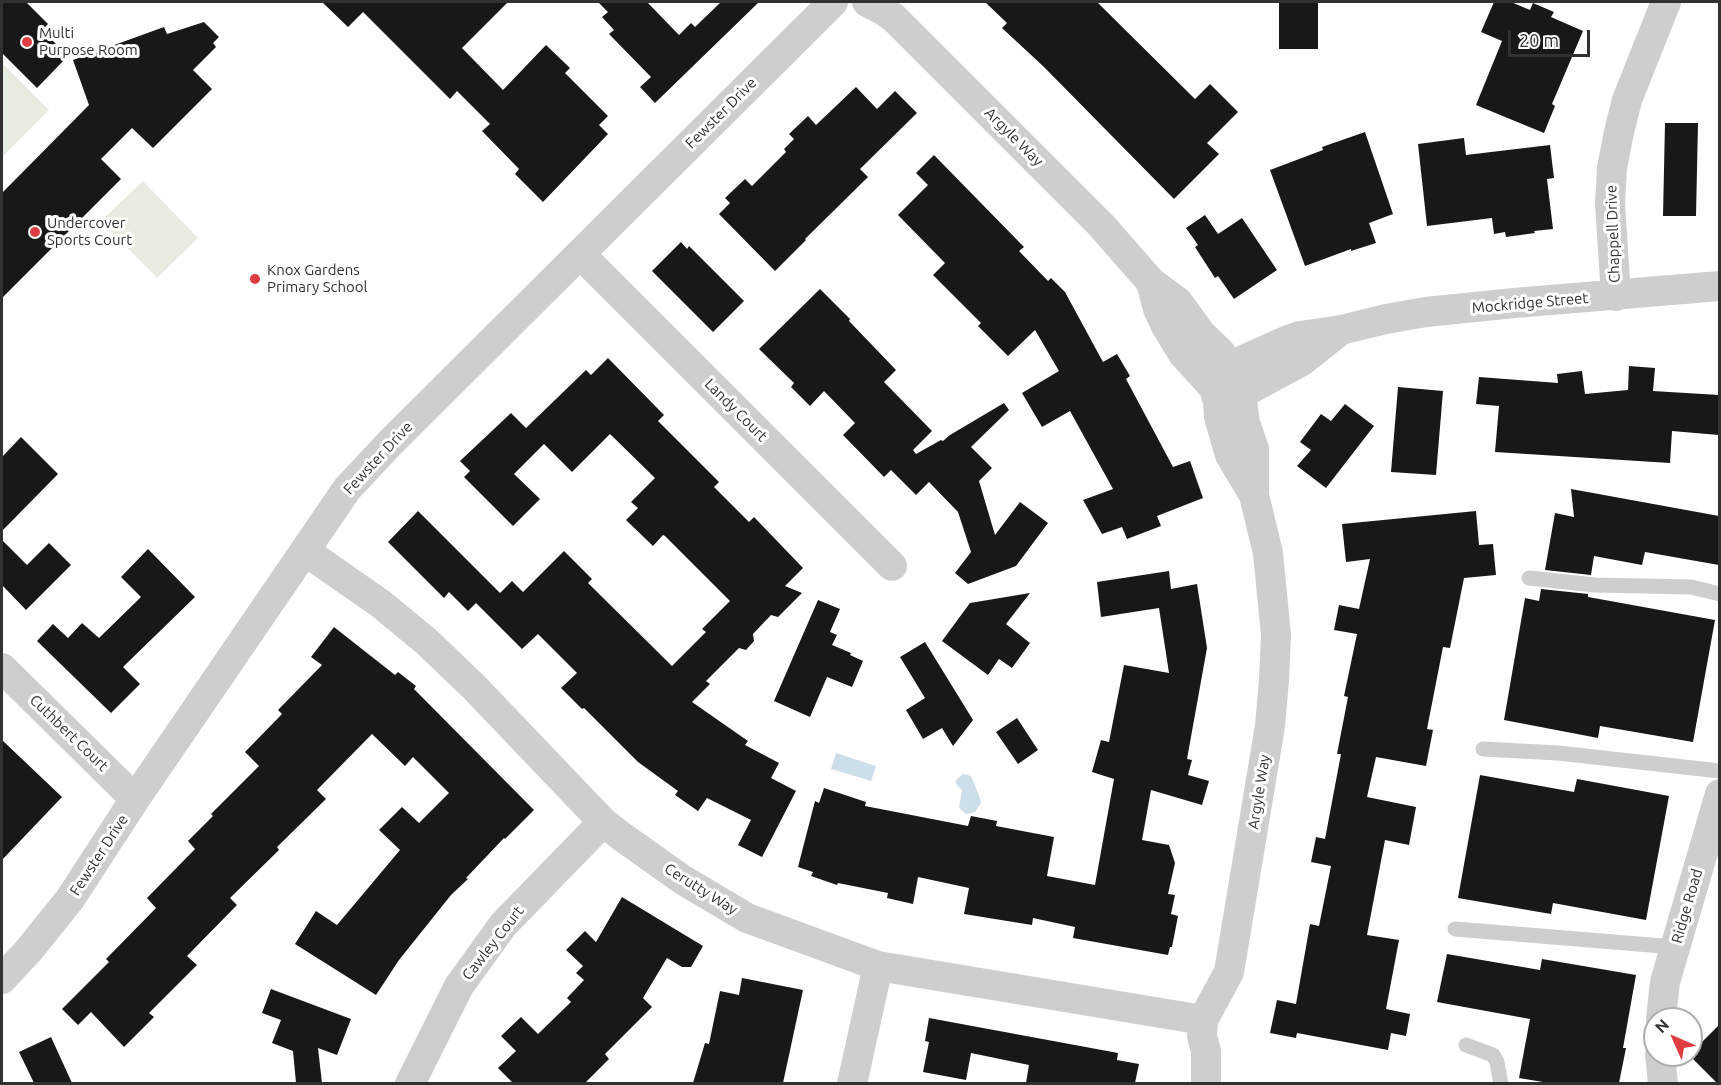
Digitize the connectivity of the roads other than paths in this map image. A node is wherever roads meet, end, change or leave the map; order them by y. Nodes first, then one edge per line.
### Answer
1 (833, 2) edge
2 (867, 2) edge
3 (1666, 2) edge
4 (580, 254) junction
5 (1719, 286) edge
6 (1616, 296) junction
7 (1228, 383) junction
8 (305, 551) junction
9 (892, 566) dead end
10 (1529, 578) dead end
11 (1719, 594) edge
12 (2, 668) edge
13 (1483, 749) dead end
14 (1719, 771) edge
15 (1719, 794) edge
16 (135, 799) junction
17 (603, 822) junction
18 (1455, 929) dead end
19 (1675, 947) junction
20 (878, 966) junction
21 (2, 980) edge
22 (1662, 1007) edge
23 (1203, 1020) junction
24 (1466, 1046) dead end
25 (1661, 1067) edge
26 (410, 1083) edge
27 (852, 1083) edge
28 (1206, 1083) edge
29 (1501, 1083) edge
30 (1663, 1083) edge

1 - 4 street, Fewster Drive
2 - 7 street, Argyle Way
3 - 6 street, Chappell Drive
4 - 8 street, Fewster Drive
4 - 9 street, Landy Court
5 - 6 street, Mockridge Street
6 - 7 street, Mockridge Street
7 - 23 street, Argyle Way
8 - 16 street, Fewster Drive
8 - 17 street, Cerutty Way
10 - 11 lane
12 - 16 street, Cuthbert Court
13 - 14 lane
15 - 19 street, Ridge Road
16 - 21 street, Fewster Drive
17 - 20 street, Cerutty Way
17 - 26 street, Cawley Court
18 - 19 lane
19 - 22 street, Ridge Road
20 - 23 street, Cerutty Way
20 - 27 street
23 - 28 street
24 - 29 lane
25 - 30 street

